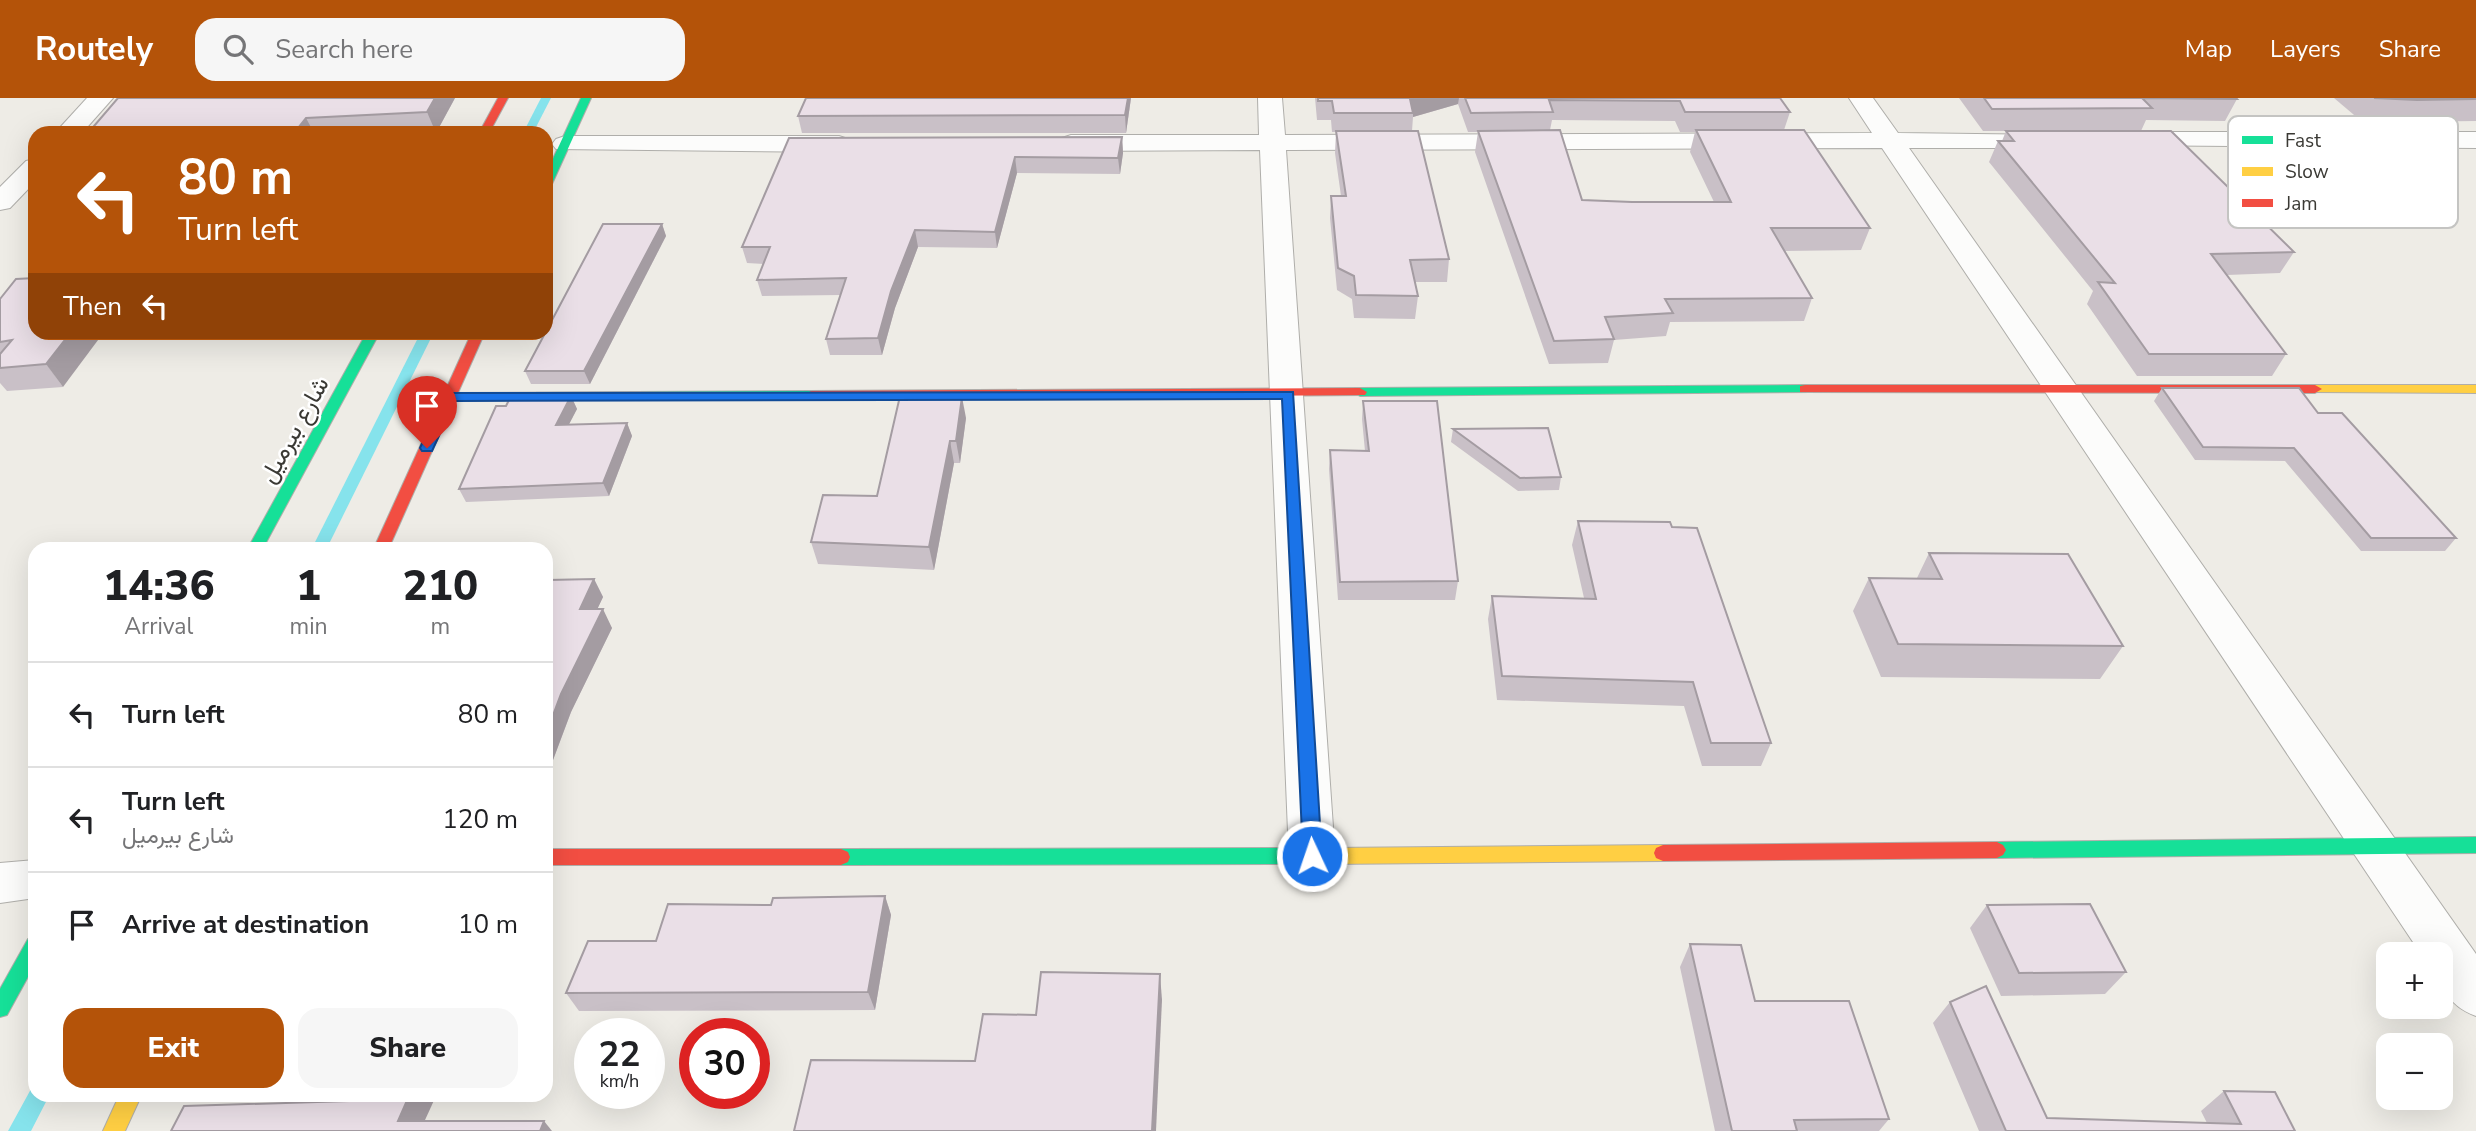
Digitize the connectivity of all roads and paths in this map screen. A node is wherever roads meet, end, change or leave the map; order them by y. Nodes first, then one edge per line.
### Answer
1 (101, 98) edge
2 (503, 98) edge
3 (586, 98) edge
4 (1270, 98) edge
5 (1861, 98) edge
6 (75, 126) edge
7 (488, 126) edge
8 (1889, 139) junction
9 (2228, 140) edge
10 (2458, 140) edge
11 (2476, 140) edge
12 (1051, 143) edge
13 (1274, 143) junction
14 (565, 144) junction
15 (871, 144) edge
16 (553, 171) edge
17 (19, 176) edge
18 (0, 202) edge
19 (370, 340) edge
20 (475, 340) edge
21 (2059, 388) junction
22 (2476, 389) edge
23 (1288, 394) junction
24 (450, 397) junction
25 (258, 542) edge
26 (384, 542) edge
27 (2372, 844) junction
28 (2476, 845) edge
29 (1312, 856) junction
30 (553, 858) edge
31 (28, 880) edge
32 (0, 883) edge
33 (28, 958) edge
34 (2476, 994) edge
35 (0, 1008) edge
36 (127, 1102) edge
37 (114, 1131) edge

1 - 6 street
2 - 7 street
3 - 14 street
4 - 13 street
5 - 8 street
8 - 9 street
8 - 13 street
8 - 21 street
10 - 11 street
12 - 13 street
13 - 23 street
14 - 15 street
14 - 16 street
17 - 18 street
19 - 25 street, شارع بيرميل
20 - 24 street
21 - 22 street
21 - 23 street
21 - 27 street
23 - 24 street
23 - 29 street
24 - 26 street
27 - 28 street
27 - 29 street
27 - 34 street
29 - 30 street
31 - 32 street
33 - 35 street
36 - 37 street

